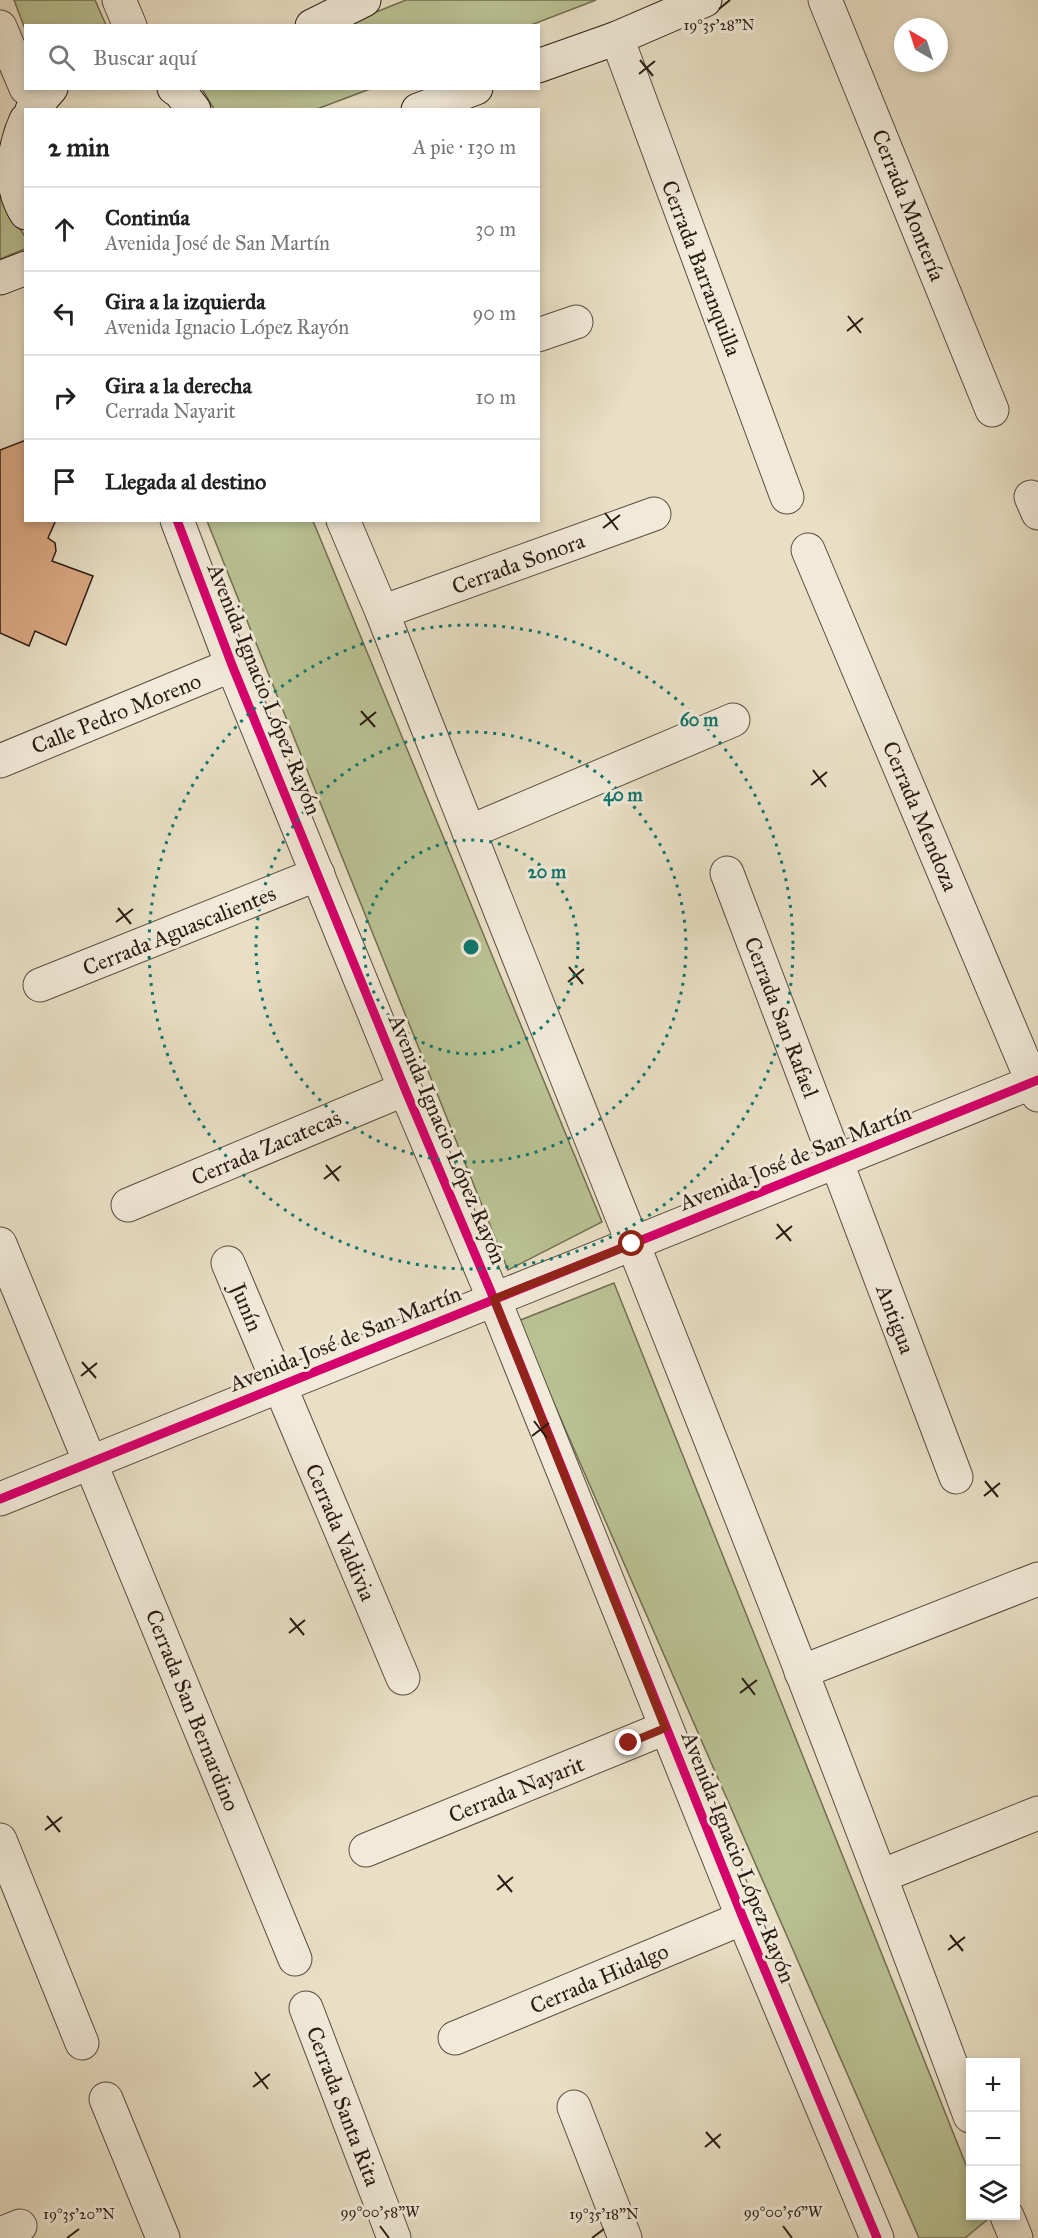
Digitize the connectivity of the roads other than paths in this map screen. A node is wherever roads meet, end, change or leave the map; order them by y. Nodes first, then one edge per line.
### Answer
1 (119, 0) edge
2 (364, 0) edge
3 (705, 0) edge
4 (825, 0) edge
5 (129, 24) edge
6 (316, 24) edge
7 (0, 27) edge
8 (617, 38) junction
9 (540, 65) edge
10 (471, 90) edge
11 (27, 107) edge
12 (422, 108) edge
13 (24, 118) edge
14 (24, 208) edge
15 (24, 269) edge
16 (0, 278) edge
17 (576, 322) dead end
18 (540, 335) edge
19 (992, 410) dead end
20 (788, 497) dead end
21 (654, 513) dead end
22 (178, 522) edge
23 (344, 522) edge
24 (808, 550) dead end
25 (382, 612) junction
26 (232, 664) junction
27 (733, 720) dead end
28 (0, 761) edge
29 (469, 832) junction
30 (727, 873) dead end
31 (318, 874) junction
32 (40, 985) dead end
33 (1036, 1086) edge
34 (405, 1089) junction
35 (837, 1161) junction
36 (128, 1205) dead end
37 (0, 1244) edge
38 (632, 1244) junction
39 (228, 1263) dead end
40 (494, 1299) junction
41 (279, 1386) junction
42 (90, 1462) junction
43 (956, 1477) dead end
44 (0, 1498) edge
45 (1038, 1579) edge
46 (801, 1672) junction
47 (403, 1678) dead end
48 (665, 1728) junction
49 (1038, 1813) edge
50 (0, 1840) edge
51 (366, 1850) dead end
52 (881, 1876) junction
53 (743, 1918) junction
54 (295, 1959) dead end
55 (306, 2008) dead end
56 (455, 2038) dead end
57 (82, 2043) dead end
58 (106, 2099) dead end
59 (574, 2108) dead end
60 (969, 2112) edge
61 (1009, 2220) edge
62 (163, 2238) edge
63 (394, 2238) edge
64 (625, 2238) edge
65 (877, 2238) edge
66 (1016, 2238) edge

1 - 5 street
2 - 6 street
3 - 8 street
4 - 19 street, Cerrada Montería
7 - 11 street
8 - 9 street
8 - 20 street, Cerrada Barranquilla
10 - 12 street
13 - 14 street
15 - 16 street
17 - 18 street
21 - 25 street, Cerrada Sonora
22 - 26 street, Avenida Ignacio López Rayón
23 - 25 street
24 - 33 street, Cerrada Mendoza
25 - 29 street
26 - 28 street, Calle Pedro Moreno
26 - 31 street, Avenida Ignacio López Rayón
27 - 29 street
29 - 38 street
30 - 35 street, Cerrada San Rafael
31 - 32 street, Cerrada Aguascalientes
31 - 34 street, Avenida Ignacio López Rayón
33 - 35 street, Avenida José de San Martín
34 - 36 street, Cerrada Zacatecas
34 - 40 street, Avenida Ignacio López Rayón
35 - 38 street, Avenida José de San Martín
35 - 43 street, Antigua
37 - 42 street, Cerrada San Bernardino
38 - 40 street, Avenida José de San Martín
38 - 46 street
39 - 41 street, Junín
40 - 41 street, Avenida José de San Martín
40 - 48 street, Avenida Ignacio López Rayón
41 - 42 street, Avenida José de San Martín
41 - 47 street, Cerrada Valdivia
42 - 44 street, Avenida José de San Martín
42 - 54 street, Cerrada San Bernardino
45 - 46 street
46 - 52 street
48 - 51 street, Cerrada Nayarit
48 - 53 street, Avenida Ignacio López Rayón
49 - 52 street
50 - 57 street
52 - 60 street
53 - 56 street, Cerrada Hidalgo
53 - 65 street, Avenida Ignacio López Rayón
55 - 63 street, Cerrada Santa Rita
58 - 62 street
59 - 64 street
61 - 66 street

